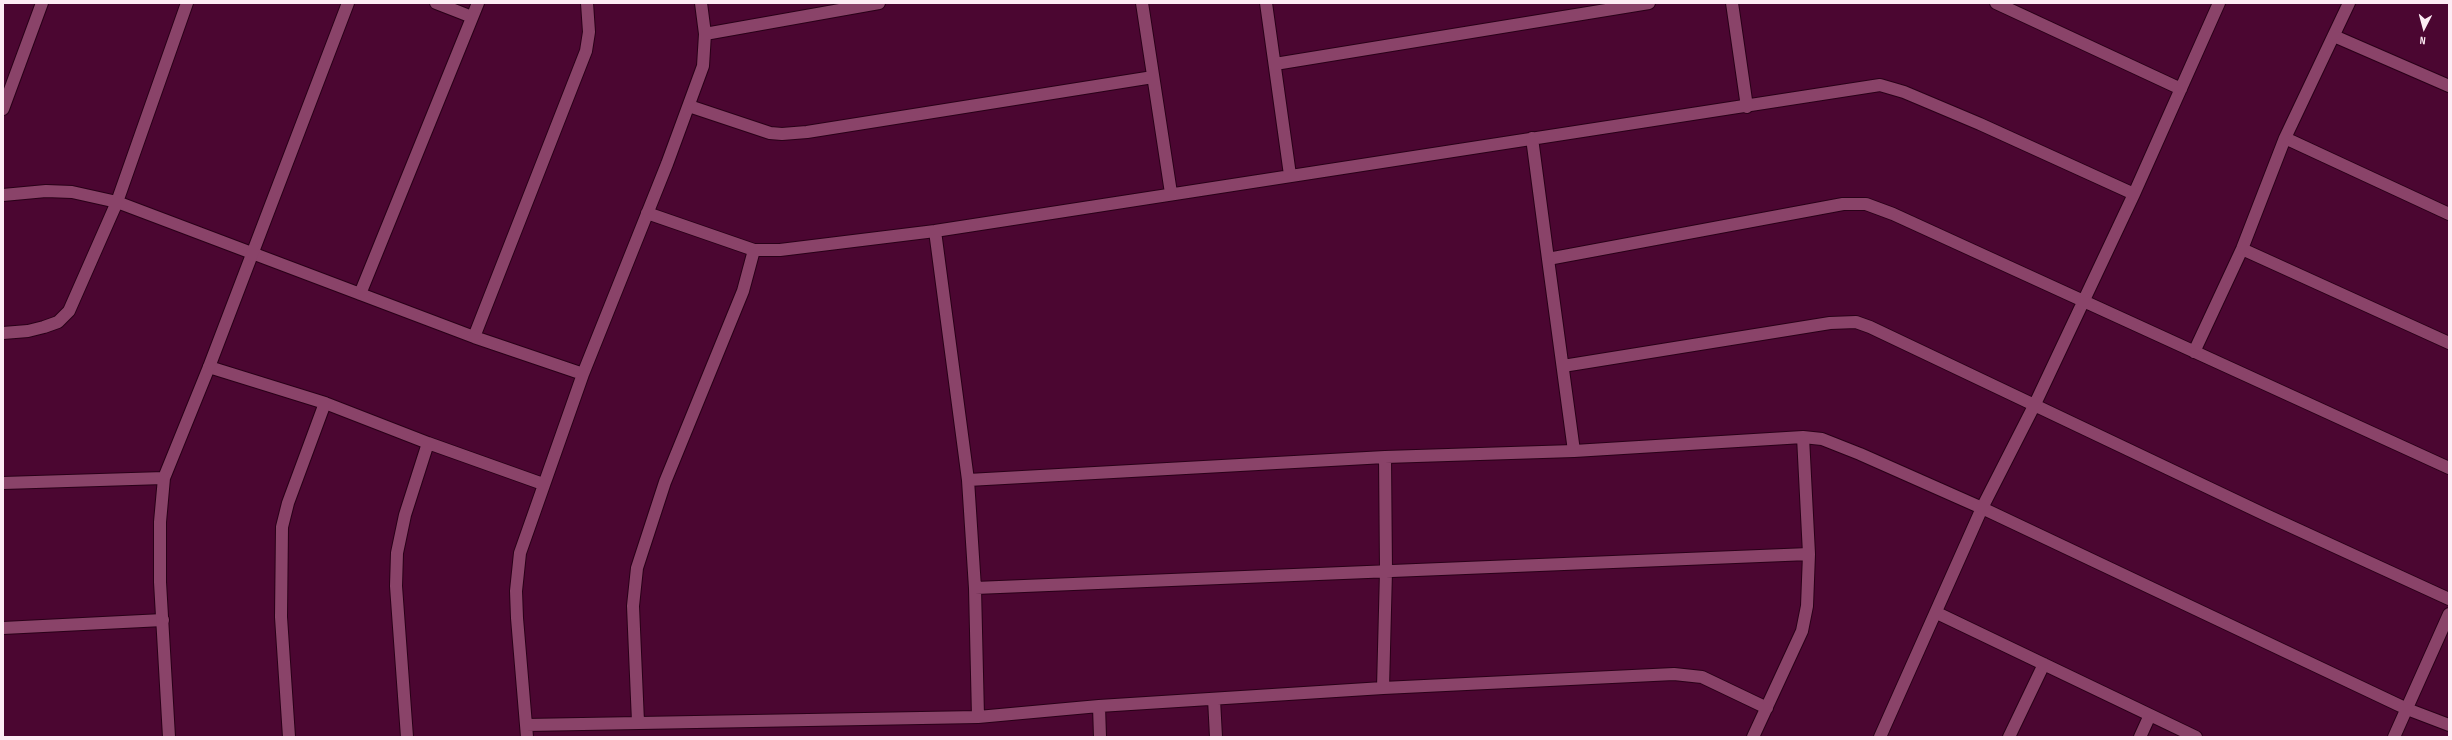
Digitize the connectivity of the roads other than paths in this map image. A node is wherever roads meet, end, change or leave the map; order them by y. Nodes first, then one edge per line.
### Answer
1 (42, 3) edge
2 (187, 3) edge
3 (348, 3) edge
4 (436, 3) edge
5 (478, 3) edge
6 (586, 3) edge
7 (701, 3) edge
8 (879, 3) edge
9 (1142, 3) edge
10 (1266, 3) edge
11 (1649, 3) edge
12 (1732, 3) edge
13 (1996, 3) edge
14 (2219, 3) edge
15 (2349, 3) edge
16 (472, 17) junction
17 (705, 34) junction
18 (2334, 36) junction
19 (1275, 64) junction
20 (1153, 77) junction
21 (2449, 86) edge
22 (2181, 88) junction
23 (689, 106) junction
24 (1747, 107) junction
25 (3, 109) edge
26 (1532, 138) junction
27 (2285, 138) junction
28 (1290, 175) junction
29 (1170, 194) junction
30 (2134, 194) junction
31 (3, 195) edge
32 (117, 202) junction
33 (647, 213) junction
34 (2449, 214) edge
35 (935, 231) junction
36 (2242, 249) junction
37 (754, 250) junction
38 (252, 255) junction
39 (1548, 259) junction
40 (360, 294) junction
41 (2083, 302) junction
42 (3, 333) edge
43 (474, 337) junction
44 (2449, 343) edge
45 (2194, 352) junction
46 (1563, 366) junction
47 (209, 367) junction
48 (583, 374) junction
49 (325, 402) junction
50 (2035, 404) junction
51 (1803, 437) junction
52 (428, 443) junction
53 (1574, 451) junction
54 (1384, 456) junction
55 (2449, 468) edge
56 (164, 478) junction
57 (968, 480) junction
58 (3, 484) edge
59 (543, 484) junction
60 (1982, 508) junction
61 (1809, 554) junction
62 (1386, 571) junction
63 (975, 588) junction
64 (2449, 600) edge
65 (1937, 613) junction
66 (2449, 614) edge
67 (163, 620) junction
68 (3, 628) edge
69 (2044, 664) junction
70 (1383, 688) junction
71 (1214, 699) junction
72 (1099, 706) junction
73 (1767, 708) junction
74 (2407, 709) junction
75 (2150, 715) junction
76 (978, 717) junction
77 (638, 722) junction
78 (2449, 725) edge
79 (526, 731) edge
80 (169, 737) edge
81 (289, 737) edge
82 (407, 737) edge
83 (1100, 737) edge
84 (1216, 737) edge
85 (1753, 737) edge
86 (1880, 737) edge
87 (2009, 737) edge
88 (2140, 737) edge
89 (2196, 737) edge
90 (2394, 737) edge

1 - 25 street
2 - 32 street
3 - 38 street
4 - 16 street
5 - 16 street
6 - 43 street
7 - 17 street
8 - 17 street
9 - 20 street
10 - 19 street
11 - 19 street
12 - 24 street
13 - 22 street
14 - 22 street
15 - 18 street
16 - 40 street
17 - 23 street
18 - 21 street
18 - 27 street
19 - 28 street
20 - 23 street
20 - 29 street
22 - 30 street
23 - 33 street
24 - 26 street
24 - 30 street
26 - 28 street
26 - 39 street
27 - 34 street
27 - 36 street
28 - 29 street
29 - 35 street
30 - 41 street
31 - 32 street
32 - 38 street
32 - 42 street
33 - 37 street
33 - 48 street
35 - 37 street
35 - 57 street
36 - 44 street
36 - 45 street
37 - 77 street
38 - 40 street
38 - 47 street
39 - 41 street
39 - 46 street
40 - 43 street
41 - 45 street
41 - 50 street
43 - 48 street
45 - 55 street
46 - 50 street
46 - 53 street
47 - 49 street
47 - 56 street
48 - 59 street
49 - 52 street
49 - 81 street
50 - 60 street
50 - 64 street
51 - 53 street
51 - 60 street
51 - 61 street
52 - 59 street
52 - 82 street
53 - 54 street
54 - 57 street
54 - 62 street
56 - 58 street
56 - 67 street
57 - 63 street
59 - 79 street
60 - 65 street
60 - 74 street
61 - 62 street
61 - 73 street
62 - 63 street
62 - 70 street
63 - 76 street
65 - 69 street
65 - 86 street
66 - 74 street
67 - 68 street
67 - 80 street
69 - 75 street
69 - 87 street
70 - 71 street
70 - 73 street
71 - 72 street
71 - 84 street
72 - 76 street
72 - 83 street
73 - 85 street
74 - 78 street
74 - 90 street
75 - 88 street
75 - 89 street
76 - 77 street
77 - 79 street

